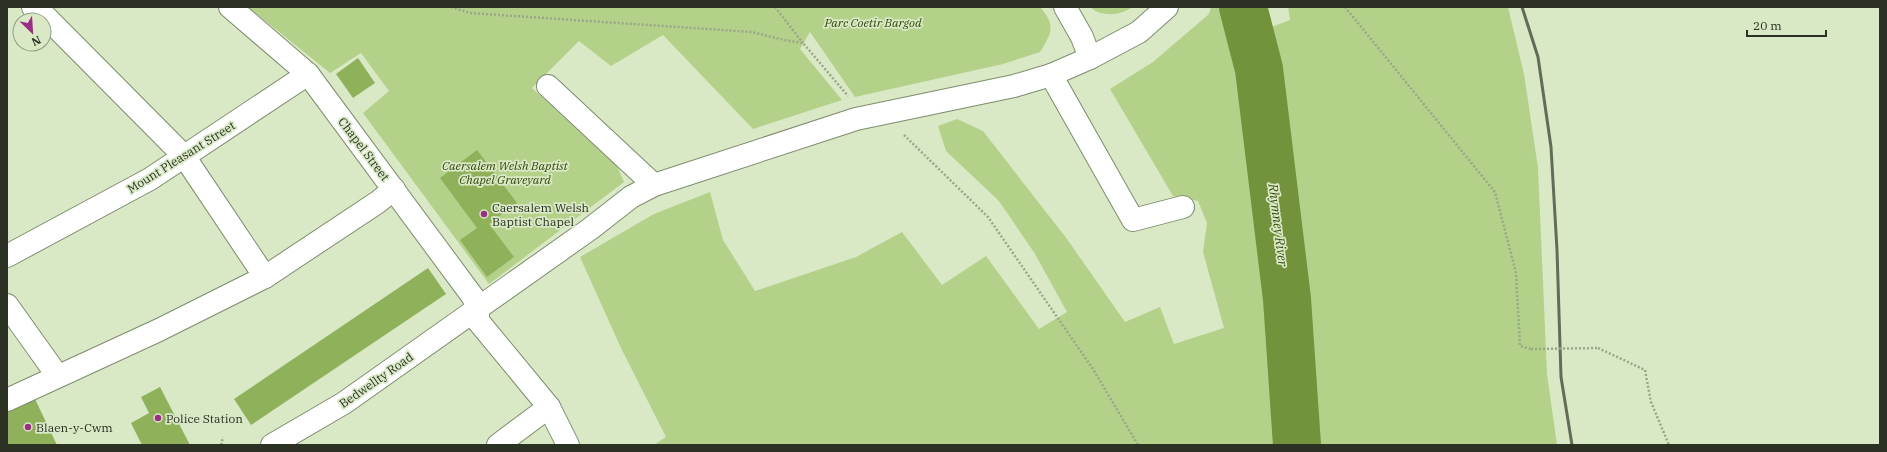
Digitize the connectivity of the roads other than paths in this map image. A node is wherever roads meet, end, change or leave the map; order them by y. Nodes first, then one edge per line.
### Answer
1 (33, 7) edge
2 (230, 7) edge
3 (1065, 7) edge
4 (1167, 7) edge
5 (1090, 58) junction
6 (308, 74) junction
7 (1051, 75) junction
8 (548, 86) dead end
9 (184, 156) junction
10 (654, 185) junction
11 (394, 189) junction
12 (1183, 207) dead end
13 (7, 256) edge
14 (265, 277) junction
15 (7, 306) edge
16 (478, 309) junction
17 (57, 375) junction
18 (7, 400) edge
19 (549, 407) junction
20 (272, 445) edge
21 (498, 445) edge
22 (568, 445) edge

1 - 9 street
2 - 6 street, Chapel Street
3 - 5 street
4 - 5 street, Bedwellty Road
5 - 7 street, Bedwellty Road
6 - 9 street, Mount Pleasant Street
6 - 11 street, Chapel Street
7 - 10 street, Bedwellty Road
7 - 12 street
8 - 10 street
9 - 13 street, Mount Pleasant Street
9 - 14 street
10 - 16 street, Bedwellty Road
11 - 14 street
11 - 16 street, Chapel Street
14 - 17 street
15 - 17 street
16 - 19 street, Chapel Street
16 - 20 street, Bedwellty Road
17 - 18 street
19 - 21 street
19 - 22 street, Chapel Street

